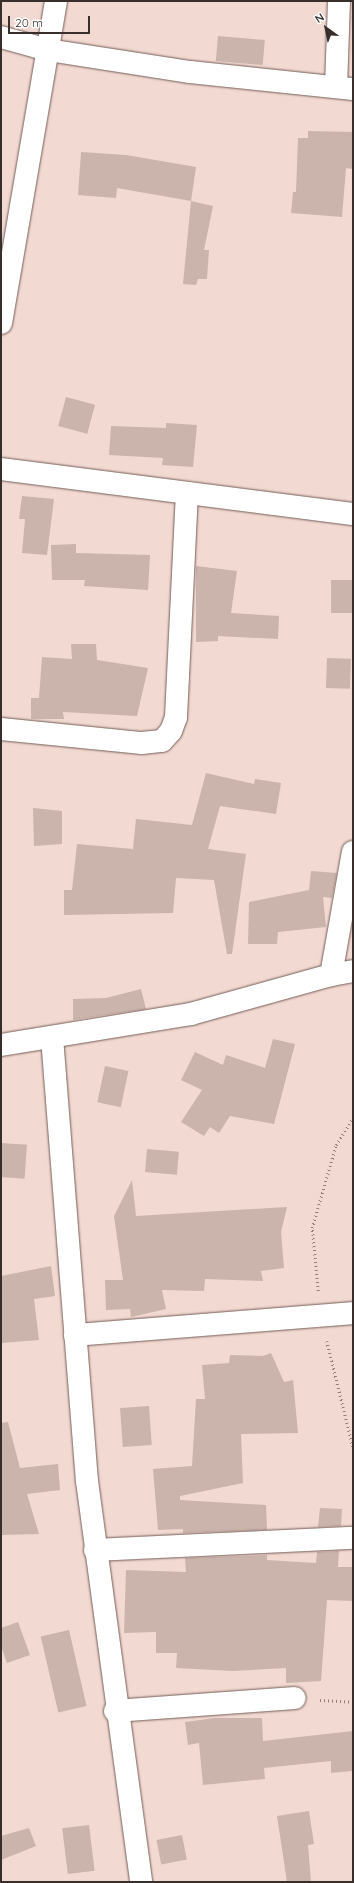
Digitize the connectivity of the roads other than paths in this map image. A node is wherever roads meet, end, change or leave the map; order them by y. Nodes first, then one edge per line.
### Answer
1 (56, 1) edge
2 (339, 1) edge
3 (1, 37) edge
4 (48, 50) junction
5 (344, 88) edge
6 (1, 323) edge
7 (1, 469) edge
8 (187, 493) junction
9 (353, 514) edge
10 (1, 730) edge
11 (353, 852) edge
12 (353, 971) edge
13 (332, 975) junction
14 (52, 1037) junction
15 (1, 1045) edge
16 (353, 1313) edge
17 (75, 1335) junction
18 (353, 1538) edge
19 (95, 1550) junction
20 (295, 1698) road end
21 (115, 1711) junction
22 (140, 1882) edge

1 - 4 street
2 - 5 street
3 - 4 street
4 - 5 street
4 - 6 street
7 - 8 street
8 - 9 street
8 - 10 street
11 - 13 street
12 - 13 street
13 - 14 street
14 - 15 street
14 - 17 street
16 - 17 street
17 - 19 street
18 - 19 street
19 - 21 street
20 - 21 street
21 - 22 street

